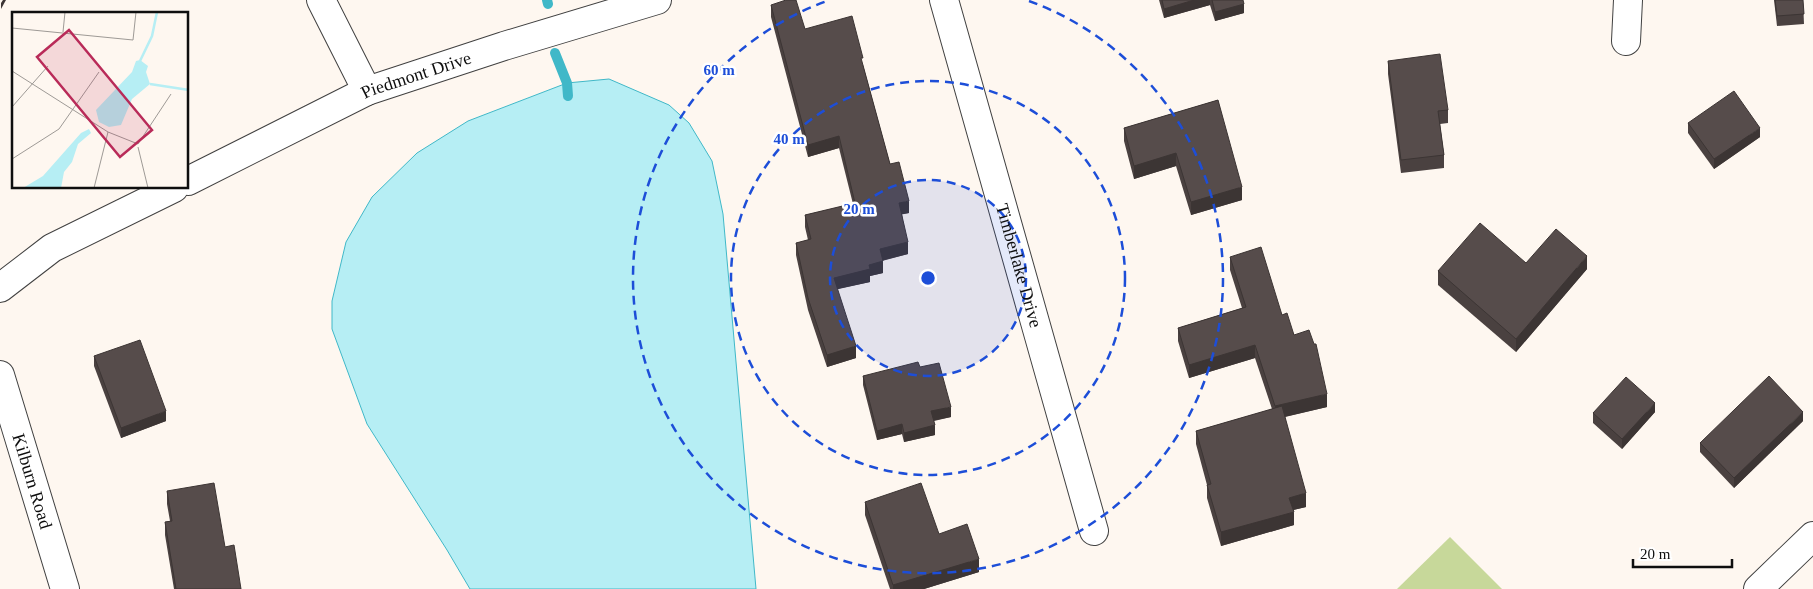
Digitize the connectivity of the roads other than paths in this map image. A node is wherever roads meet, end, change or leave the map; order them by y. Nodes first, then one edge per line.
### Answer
1 (321, 0) edge
2 (657, 0) edge
3 (944, 0) edge
4 (1628, 0) edge
5 (1626, 41) dead end
6 (368, 92) junction
7 (189, 181) edge
8 (172, 189) edge
9 (0, 288) edge
10 (0, 375) edge
11 (1094, 531) dead end
12 (1813, 536) edge
13 (65, 589) edge
14 (1758, 589) edge

1 - 6 street
2 - 6 street, Piedmont Drive
3 - 11 street, Timberlake Drive
4 - 5 street
6 - 7 street, Piedmont Drive
8 - 9 street
10 - 13 street, Kilburn Road
12 - 14 street

